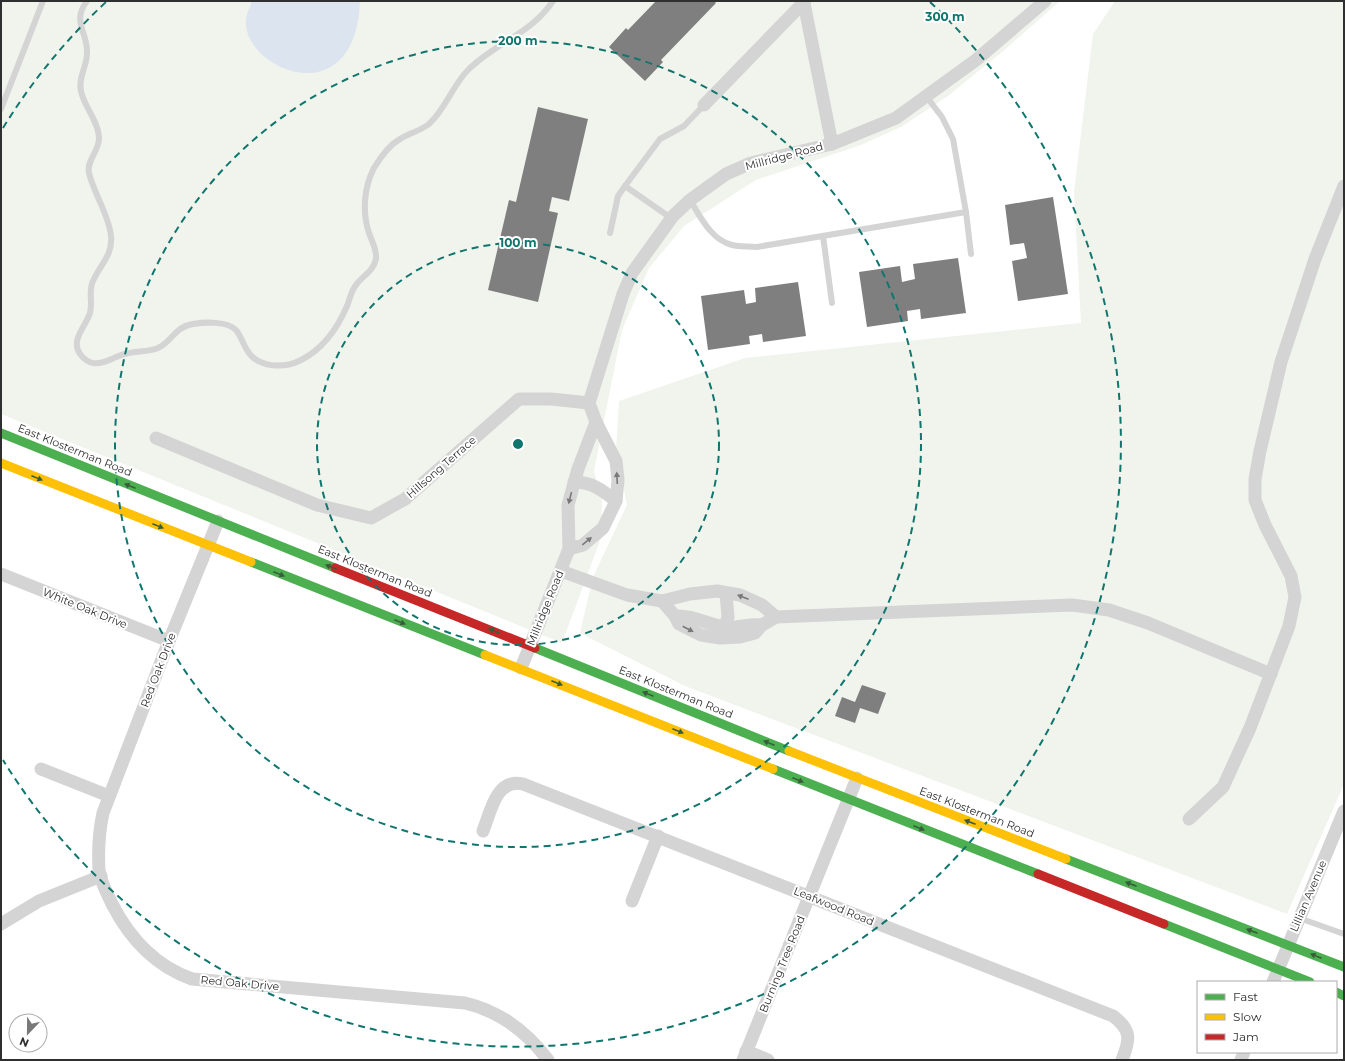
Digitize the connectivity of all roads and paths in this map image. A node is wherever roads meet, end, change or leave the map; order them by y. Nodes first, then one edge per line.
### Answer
1 (43, 1) edge
2 (87, 1) edge
3 (553, 1) edge
4 (1045, 1) edge
5 (804, 2) edge
6 (926, 96) junction
7 (704, 105) joint
8 (1, 109) edge
9 (832, 144) junction
10 (625, 186) junction
11 (1344, 186) edge
12 (690, 200) junction
13 (1341, 204) edge
14 (966, 212) junction
15 (671, 218) junction
16 (610, 233) dead end
17 (822, 236) junction
18 (971, 254) dead end
19 (832, 303) dead end
20 (589, 403) junction
21 (596, 422) junction
22 (1, 434) edge
23 (156, 438) dead end
24 (1, 463) edge
25 (574, 482) junction
26 (616, 501) junction
27 (218, 521) junction
28 (208, 546) junction
29 (569, 549) junction
30 (561, 571) junction
31 (1, 574) edge
32 (726, 593) junction
33 (662, 601) junction
34 (776, 617) junction
35 (722, 633) junction
36 (169, 641) junction
37 (530, 646) junction
38 (521, 668) junction
39 (1271, 674) junction
40 (41, 769) dead end
41 (857, 778) junction
42 (109, 796) junction
43 (848, 800) junction
44 (1344, 811) edge
45 (1190, 819) dead end
46 (483, 831) dead end
47 (658, 836) junction
48 (101, 876) junction
49 (809, 896) junction
50 (632, 901) dead end
51 (1299, 918) junction
52 (1, 924) edge
53 (1344, 934) edge
54 (1288, 945) junction
55 (1344, 967) edge
56 (1278, 969) junction
57 (1273, 981) edge
58 (1308, 981) edge
59 (744, 1056) edge
60 (548, 1060) edge
61 (768, 1060) edge
62 (1122, 1060) edge

1 - 8 lane
2 - 3 lane
4 - 6 street, Millridge Road
5 - 7 street
5 - 9 street
6 - 9 street, Millridge Road
6 - 14 lane
7 - 10 lane
9 - 12 street, Millridge Road
10 - 15 lane
10 - 16 lane
11 - 13 street
12 - 15 street, Millridge Road
12 - 17 lane
13 - 39 street
14 - 17 lane
14 - 18 lane
15 - 20 street, Millridge Road
17 - 19 lane
20 - 21 street
20 - 23 street, Hillsong Terrace
21 - 25 street, Millridge Road
26 -> 21 street
27 -> 22 main road, East Klosterman Road
24 -> 28 main road
25 - 26 street
25 -> 29 street, Millridge Road
29 -> 26 street
27 - 28 street, Red Oak Drive
37 -> 27 main road, East Klosterman Road
28 - 36 street, Red Oak Drive
28 -> 38 main road
29 - 30 street, Millridge Road
30 - 33 street
30 - 37 street, Millridge Road
31 - 36 street, White Oak Drive
32 - 33 street
34 -> 32 street
32 - 35 street
33 -> 35 street
34 - 35 street
34 - 39 street
36 - 42 street, Red Oak Drive
37 - 38 street, Millridge Road
41 -> 37 main road, East Klosterman Road
38 -> 43 main road
39 - 45 street
40 - 42 street
41 - 43 street, Burning Tree Road
54 -> 41 main road, East Klosterman Road
42 - 48 street, Red Oak Drive
43 - 49 street, Burning Tree Road
43 -> 56 main road
44 - 51 street, Lillian Avenue
46 - 47 street, Leafwood Road
47 - 49 street, Leafwood Road
47 - 50 street
48 - 52 street
48 - 60 street, Red Oak Drive
49 - 59 street, Burning Tree Road
49 - 62 street, Leafwood Road
51 - 53 lane
51 - 54 street, Lillian Avenue
55 -> 54 main road, East Klosterman Road
54 - 56 street, Lillian Avenue
56 - 57 street, Lillian Avenue
56 - 58 main road
59 - 61 street

